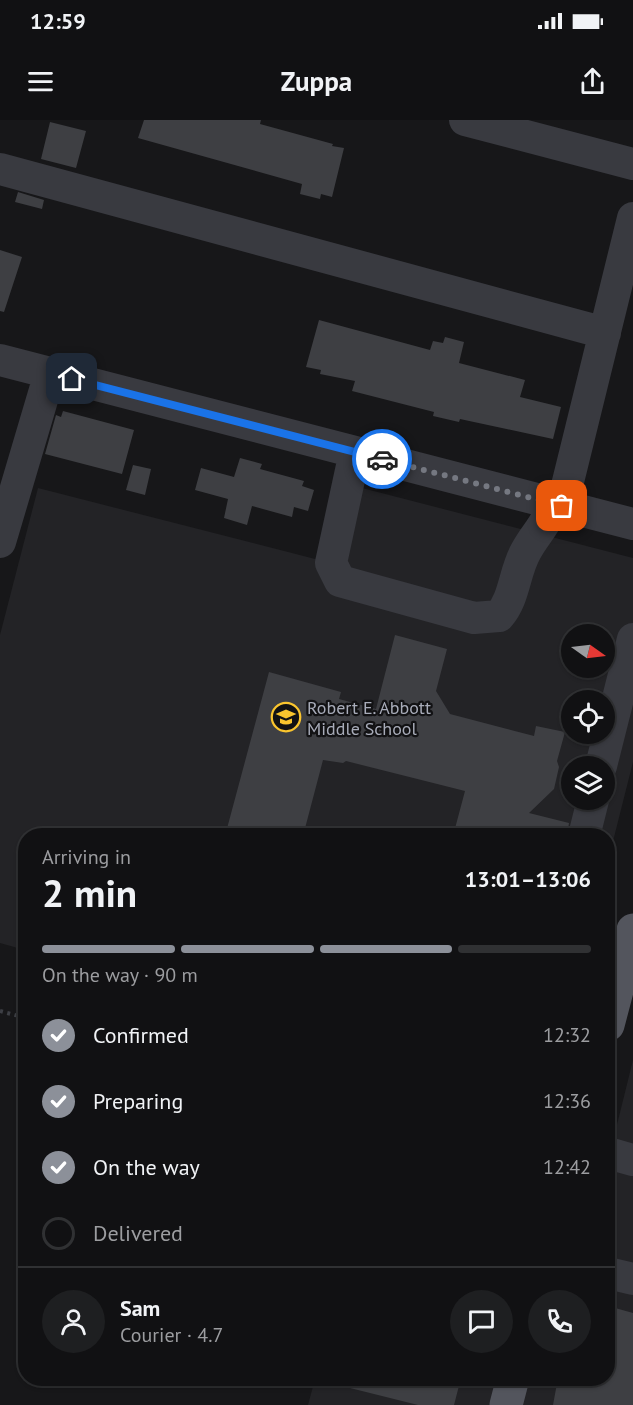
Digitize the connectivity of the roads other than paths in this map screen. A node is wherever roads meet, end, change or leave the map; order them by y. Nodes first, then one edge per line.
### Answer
1 (465, 120) edge
2 (633, 164) edge
3 (0, 169) edge
4 (633, 218) edge
5 (605, 333) junction
6 (0, 360) edge
7 (50, 374) junction
8 (355, 452) junction
9 (558, 504) junction
10 (633, 526) edge
11 (0, 542) edge
12 (633, 639) edge
13 (604, 756) edge
14 (590, 810) edge
15 (586, 828) edge
16 (631, 944) edge
17 (615, 1000) edge
18 (615, 1155) edge
19 (633, 1160) edge
20 (615, 1275) edge
21 (633, 1279) edge
22 (511, 1386) edge
23 (506, 1405) edge

1 - 2 street
3 - 5 street
4 - 5 street
5 - 9 street
6 - 7 street
7 - 8 street
7 - 11 street
8 - 9 street
8 - 9 street
9 - 10 street
12 - 13 street
14 - 15 street
16 - 17 main road
18 - 19 street
20 - 21 street
22 - 23 main road

